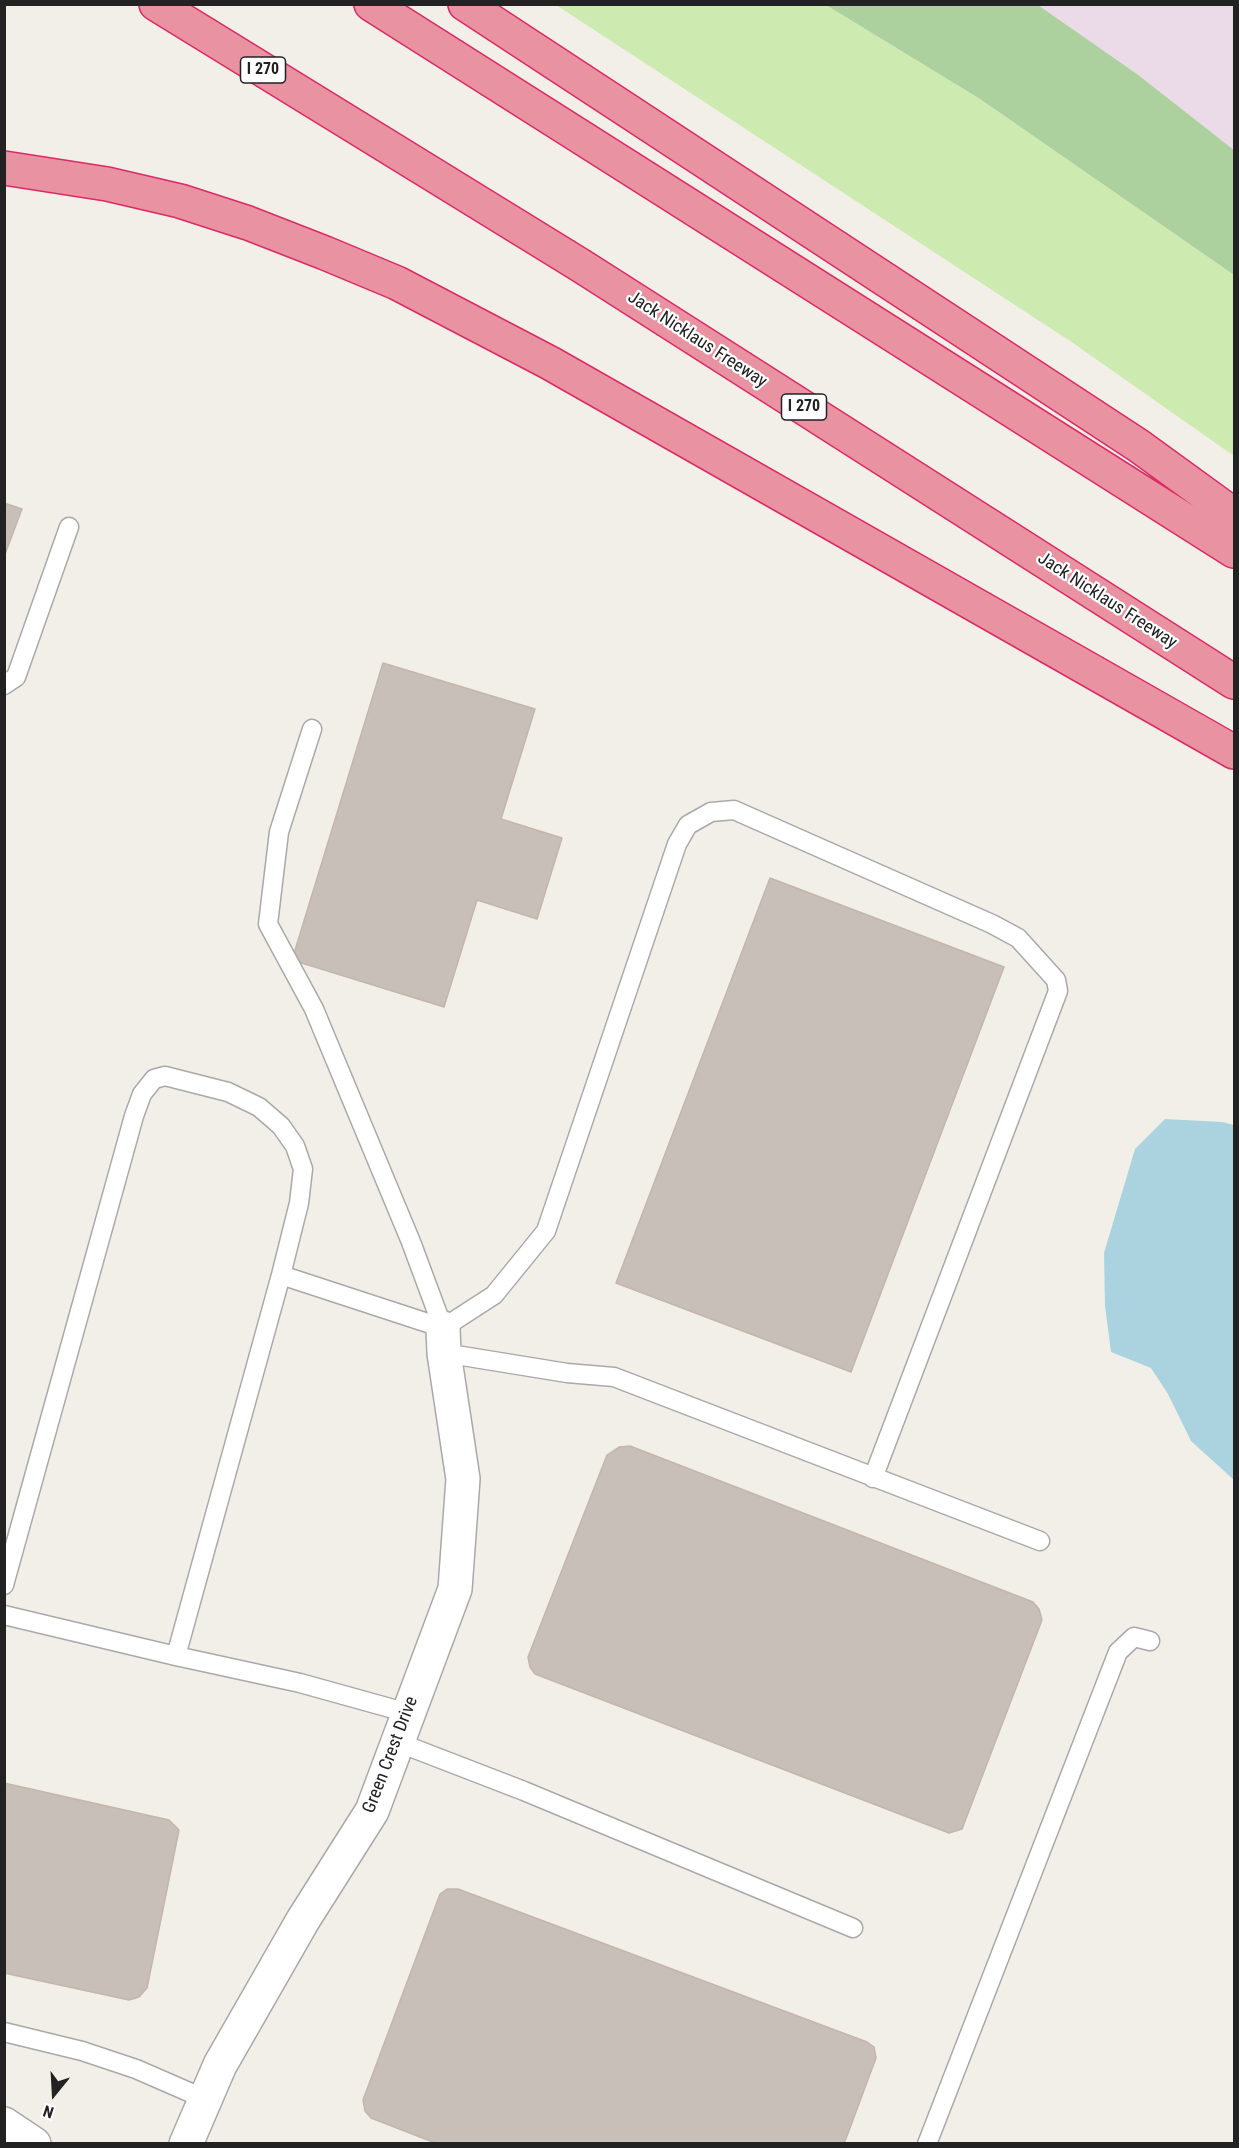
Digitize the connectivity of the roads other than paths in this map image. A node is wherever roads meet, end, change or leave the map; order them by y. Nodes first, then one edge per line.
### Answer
1 (156, 4) edge
2 (371, 4) edge
3 (465, 4) edge
4 (4, 168) edge
5 (1234, 515) edge
6 (69, 527) dead end
7 (1234, 551) edge
8 (1234, 682) edge
9 (4, 685) edge
10 (312, 729) dead end
11 (1234, 752) edge
12 (281, 1275) junction
13 (444, 1341) junction
14 (873, 1478) junction
15 (1040, 1541) dead end
16 (4, 1585) edge
17 (4, 1615) edge
18 (1150, 1641) dead end
19 (176, 1656) junction
20 (403, 1728) junction
21 (853, 1928) dead end
22 (4, 2032) edge
23 (206, 2099) junction
24 (4, 2124) edge
25 (34, 2144) edge
26 (186, 2144) edge
27 (927, 2144) edge

1 - 8 highway, Jack Nicklaus Freeway / I 270
2 - 7 highway
3 - 5 highway
4 - 11 highway
6 - 9 lane
10 - 13 lane
12 - 13 lane
12 - 16 lane
12 - 19 lane
13 - 14 lane
13 - 14 lane
13 - 20 street, Green Crest Drive
14 - 15 lane
17 - 19 lane
18 - 27 lane
19 - 20 lane
20 - 21 lane
20 - 23 street, Green Crest Drive
22 - 23 lane
23 - 26 street, Green Crest Drive
24 - 25 street

